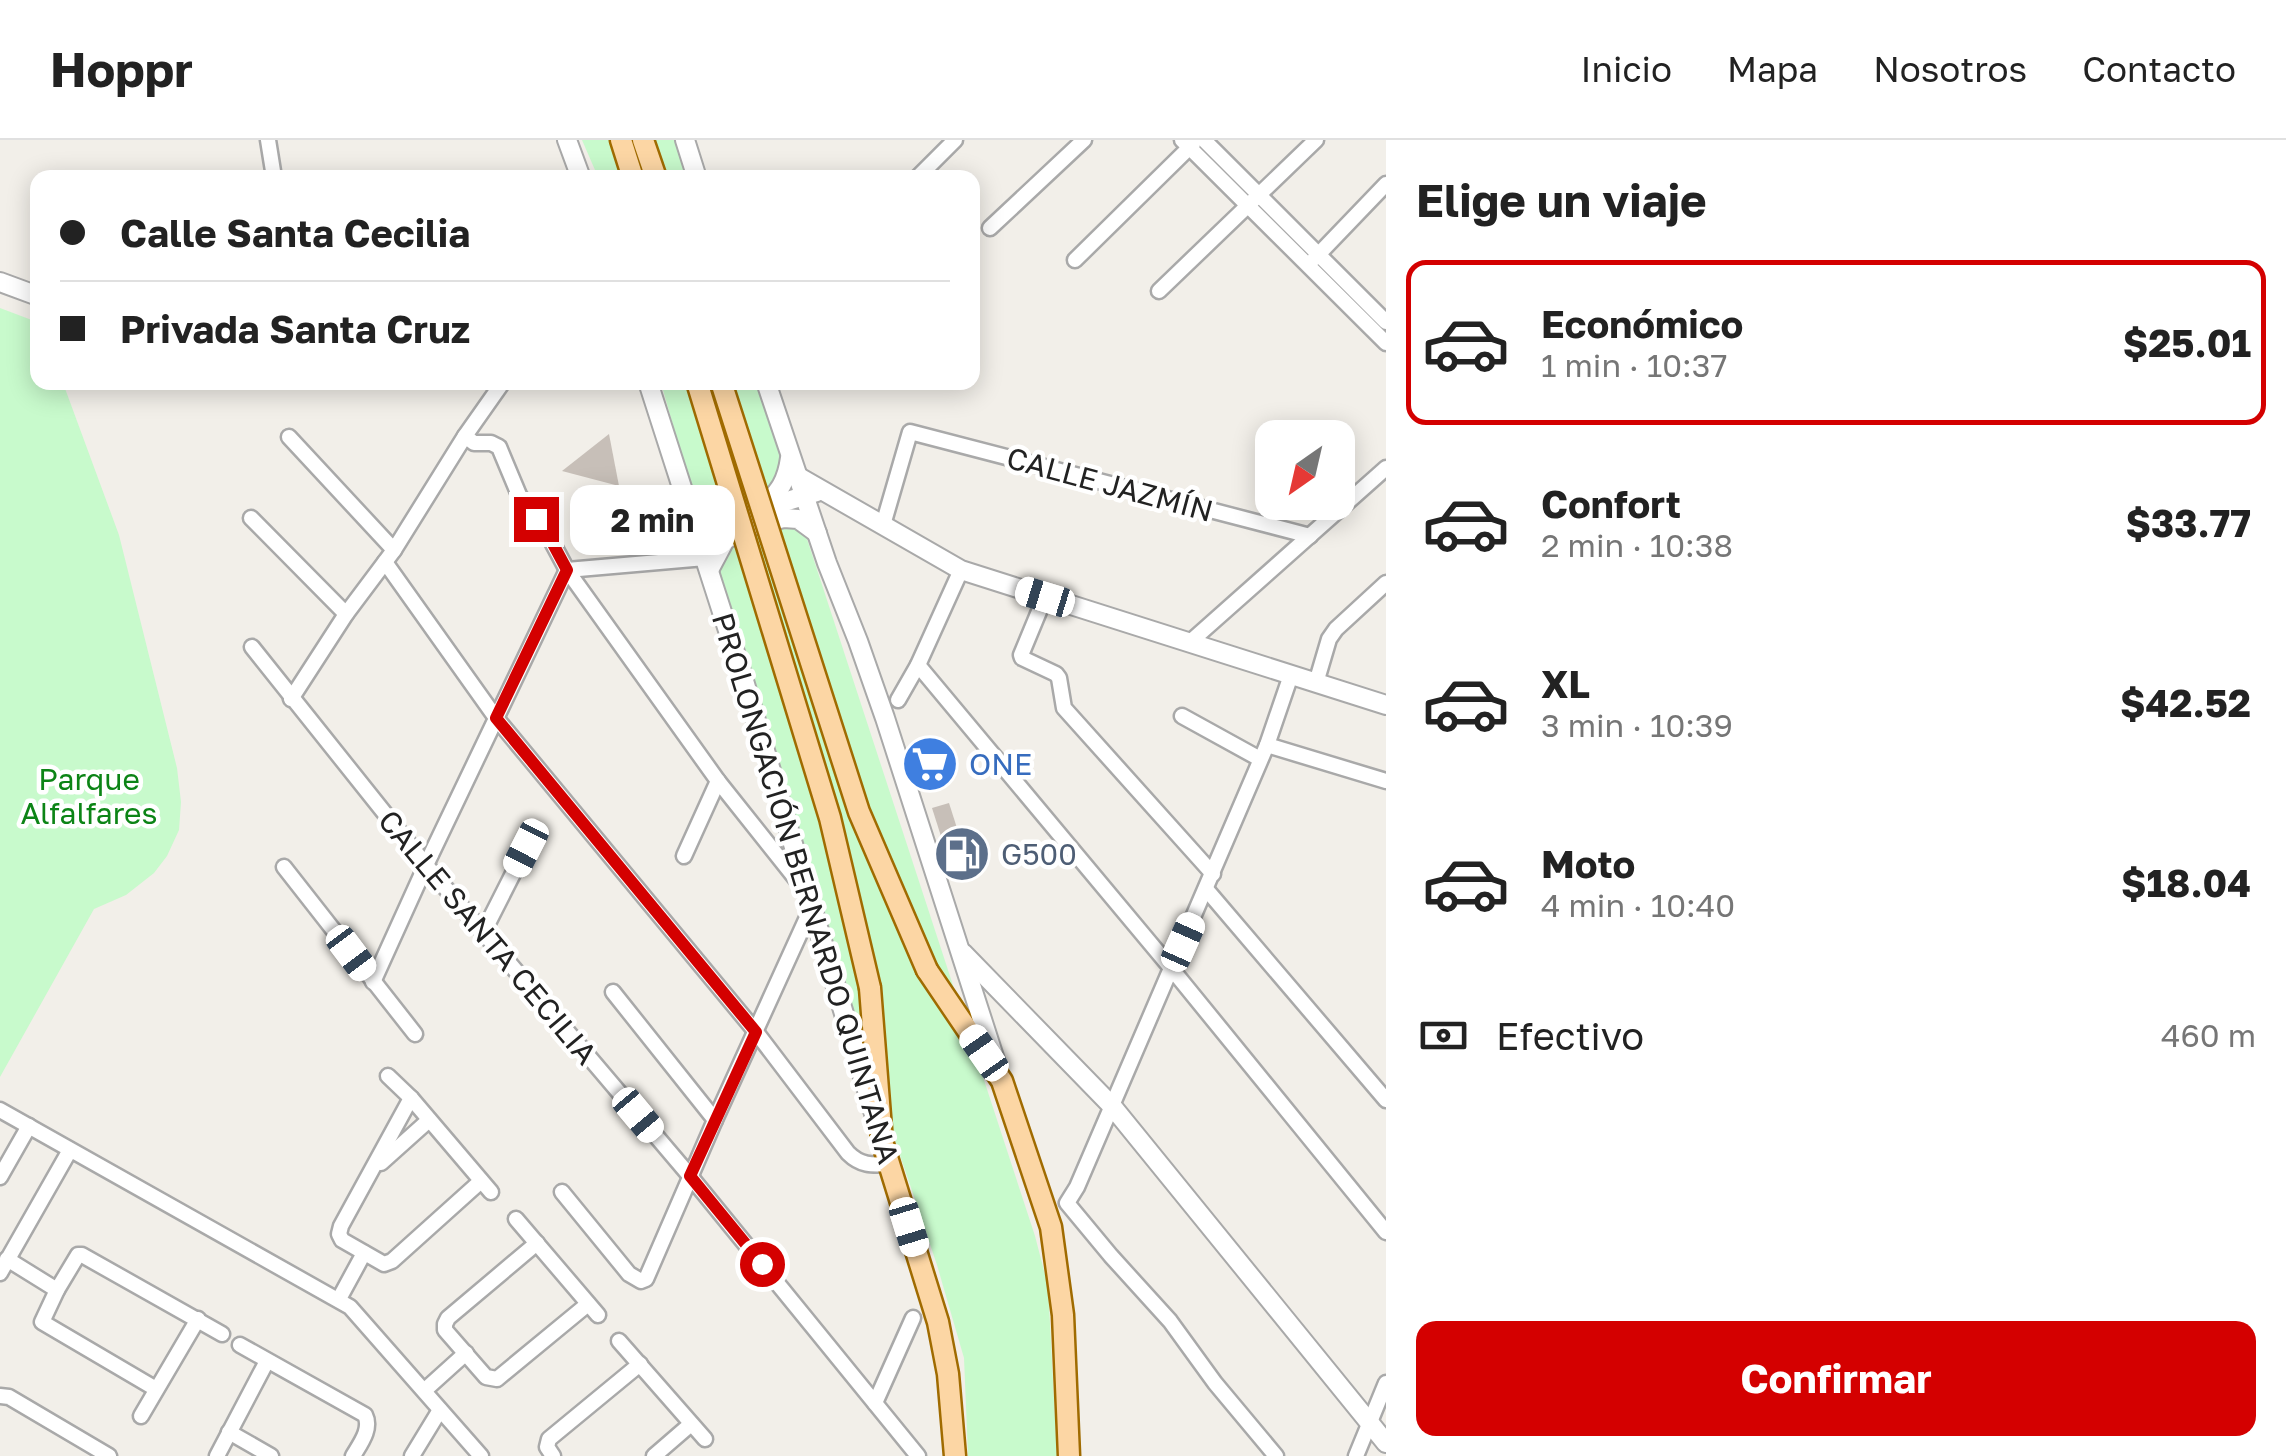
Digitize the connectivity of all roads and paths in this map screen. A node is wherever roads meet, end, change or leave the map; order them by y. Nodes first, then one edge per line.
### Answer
1 (268, 140) edge
2 (567, 140) edge
3 (621, 140) edge
4 (644, 140) edge
5 (685, 140) edge
6 (956, 140) edge
7 (1084, 140) edge
8 (1316, 140) edge
9 (1193, 142) edge
10 (276, 170) edge
11 (578, 170) edge
12 (630, 170) edge
13 (653, 170) edge
14 (694, 170) edge
15 (925, 170) edge
16 (1386, 184) edge
17 (1253, 201) junction
18 (990, 228) dead end
19 (1075, 260) dead end
20 (1313, 260) junction
21 (0, 282) edge
22 (1158, 291) dead end
23 (30, 293) edge
24 (1386, 296) edge
25 (1368, 314) junction
26 (1386, 322) edge
27 (1386, 343) edge
28 (497, 390) edge
29 (651, 390) edge
30 (699, 390) edge
31 (724, 390) edge
32 (769, 390) edge
33 (465, 436) junction
34 (289, 437) dead end
35 (791, 453) junction
36 (1386, 468) edge
37 (814, 493) junction
38 (690, 510) junction
39 (758, 510) junction
40 (251, 518) dead end
41 (883, 525) junction
42 (818, 534) junction
43 (1310, 536) junction
44 (390, 556) junction
45 (707, 564) junction
46 (567, 570) junction
47 (961, 570) junction
48 (1386, 583) edge
49 (1045, 597) junction
50 (346, 614) junction
51 (1189, 643) junction
52 (252, 647) dead end
53 (918, 665) junction
54 (1292, 674) junction
55 (1316, 683) junction
56 (291, 699) junction
57 (1382, 699) edge
58 (898, 700) dead end
59 (1182, 716) dead end
60 (496, 718) junction
61 (1267, 745) junction
62 (1260, 759) junction
63 (718, 781) junction
64 (1386, 781) edge
65 (526, 848) dead end
66 (684, 856) dead end
67 (426, 865) junction
68 (284, 867) dead end
69 (1212, 874) junction
70 (1206, 889) junction
71 (810, 902) junction
72 (483, 932) junction
73 (959, 949) junction
74 (1171, 968) junction
75 (373, 982) junction
76 (613, 992) dead end
77 (756, 1032) junction
78 (414, 1034) dead end
79 (388, 1076) dead end
80 (1002, 1080) junction
81 (411, 1098) junction
82 (1386, 1100) edge
83 (1112, 1106) junction
84 (0, 1110) edge
85 (429, 1120) junction
86 (715, 1120) junction
87 (29, 1126) junction
88 (882, 1141) junction
89 (70, 1150) junction
90 (889, 1164) junction
91 (372, 1171) junction
92 (690, 1176) junction
93 (0, 1177) edge
94 (562, 1192) dead end
95 (516, 1219) dead end
96 (1386, 1232) edge
97 (537, 1243) junction
98 (364, 1253) junction
99 (4, 1266) edge
100 (57, 1290) junction
101 (345, 1303) junction
102 (913, 1318) dead end
103 (198, 1320) junction
104 (222, 1334) dead end
105 (620, 1340) dead end
106 (240, 1345) dead end
107 (466, 1353) junction
108 (266, 1360) junction
109 (640, 1364) junction
110 (1386, 1383) edge
111 (156, 1389) junction
112 (425, 1390) junction
113 (0, 1396) edge
114 (875, 1403) junction
115 (440, 1410) junction
116 (141, 1416) dead end
117 (1370, 1422) junction
118 (691, 1424) junction
119 (229, 1432) junction
120 (705, 1440) dead end
121 (1386, 1443) edge
122 (355, 1455) edge
123 (109, 1456) edge
124 (217, 1456) edge
125 (271, 1456) edge
126 (412, 1456) edge
127 (480, 1456) edge
128 (553, 1456) edge
129 (654, 1456) edge
130 (918, 1456) edge
131 (955, 1456) edge
132 (1069, 1456) edge
133 (1276, 1456) edge
134 (1356, 1456) edge

1 - 10 street
2 - 11 street
3 - 12 main road
4 - 13 main road
5 - 14 street
6 - 15 street
7 - 18 street
8 - 17 street
9 - 17 street
9 - 19 street
16 - 20 street
17 - 20 street
17 - 22 street
20 - 25 street
21 - 23 street
24 - 25 street
25 - 26 street
25 - 27 street
28 - 33 street
29 - 38 street, PROLONGACIÓN BERNARDO QUINTANA
30 - 88 main road, bridge
31 - 80 main road, bridge
32 - 35 street
33 - 44 street
33 - 46 street
34 - 44 street
35 - 37 street
35 - 39 street
36 - 43 street
37 - 39 street
37 - 41 street
37 - 42 street
38 - 39 street
38 - 45 street, PROLONGACIÓN BERNARDO QUINTANA
40 - 50 street
41 - 43 street, CALLE JAZMÍN
41 - 47 street
42 - 45 street
42 - 73 street
43 - 51 street
44 - 50 street
44 - 60 street
45 - 46 street
45 - 71 street, PROLONGACIÓN BERNARDO QUINTANA
46 - 60 street
46 - 63 street
47 - 49 street
47 - 53 street
48 - 55 street
49 - 51 street
49 - 69 street
50 - 56 street
51 - 54 street
52 - 56 street, CALLE SANTA CECILIA
53 - 58 street
53 - 74 street
54 - 55 street
54 - 61 street
55 - 57 street
56 - 67 street, CALLE SANTA CECILIA
59 - 62 street
60 - 67 street
60 - 77 street
61 - 62 street
61 - 64 street
62 - 69 street
63 - 66 street
63 - 71 street
65 - 72 street
67 - 72 street, CALLE SANTA CECILIA
67 - 75 street
68 - 75 street
69 - 70 street
70 - 74 street
70 - 82 street
71 - 77 street
71 - 88 street, PROLONGACIÓN BERNARDO QUINTANA
72 - 92 street, CALLE SANTA CECILIA
73 - 80 street
73 - 83 street
74 - 83 street
74 - 96 street
75 - 78 street
76 - 86 street
77 - 86 street
77 - 90 street
79 - 81 street
80 - 132 main road
81 - 85 street
81 - 91 street
83 - 117 street
83 - 133 street
84 - 87 street
85 - 91 street
85 - 98 street
86 - 92 street
87 - 89 street
87 - 93 street
88 - 90 main road, PROLONGACIÓN BERNARDO QUINTANA
89 - 99 street
89 - 101 street
90 - 131 main road, PROLONGACIÓN BERNARDO QUINTANA
91 - 98 street
92 - 94 street
92 - 114 street, CALLE SANTA CECILIA
95 - 97 street
97 - 107 street
97 - 107 street
98 - 101 street
99 - 100 street
100 - 103 street
100 - 111 street
101 - 112 street
102 - 114 street
103 - 104 street
103 - 111 street
105 - 109 street
106 - 108 street
107 - 112 street
108 - 119 street
108 - 122 street
109 - 118 street
109 - 128 street
110 - 117 street
111 - 116 street
112 - 115 street
113 - 123 street
114 - 130 street, CALLE SANTA CECILIA
115 - 126 street
115 - 127 street
117 - 121 street
117 - 134 street
118 - 120 street
118 - 129 street
119 - 124 street
119 - 125 street

